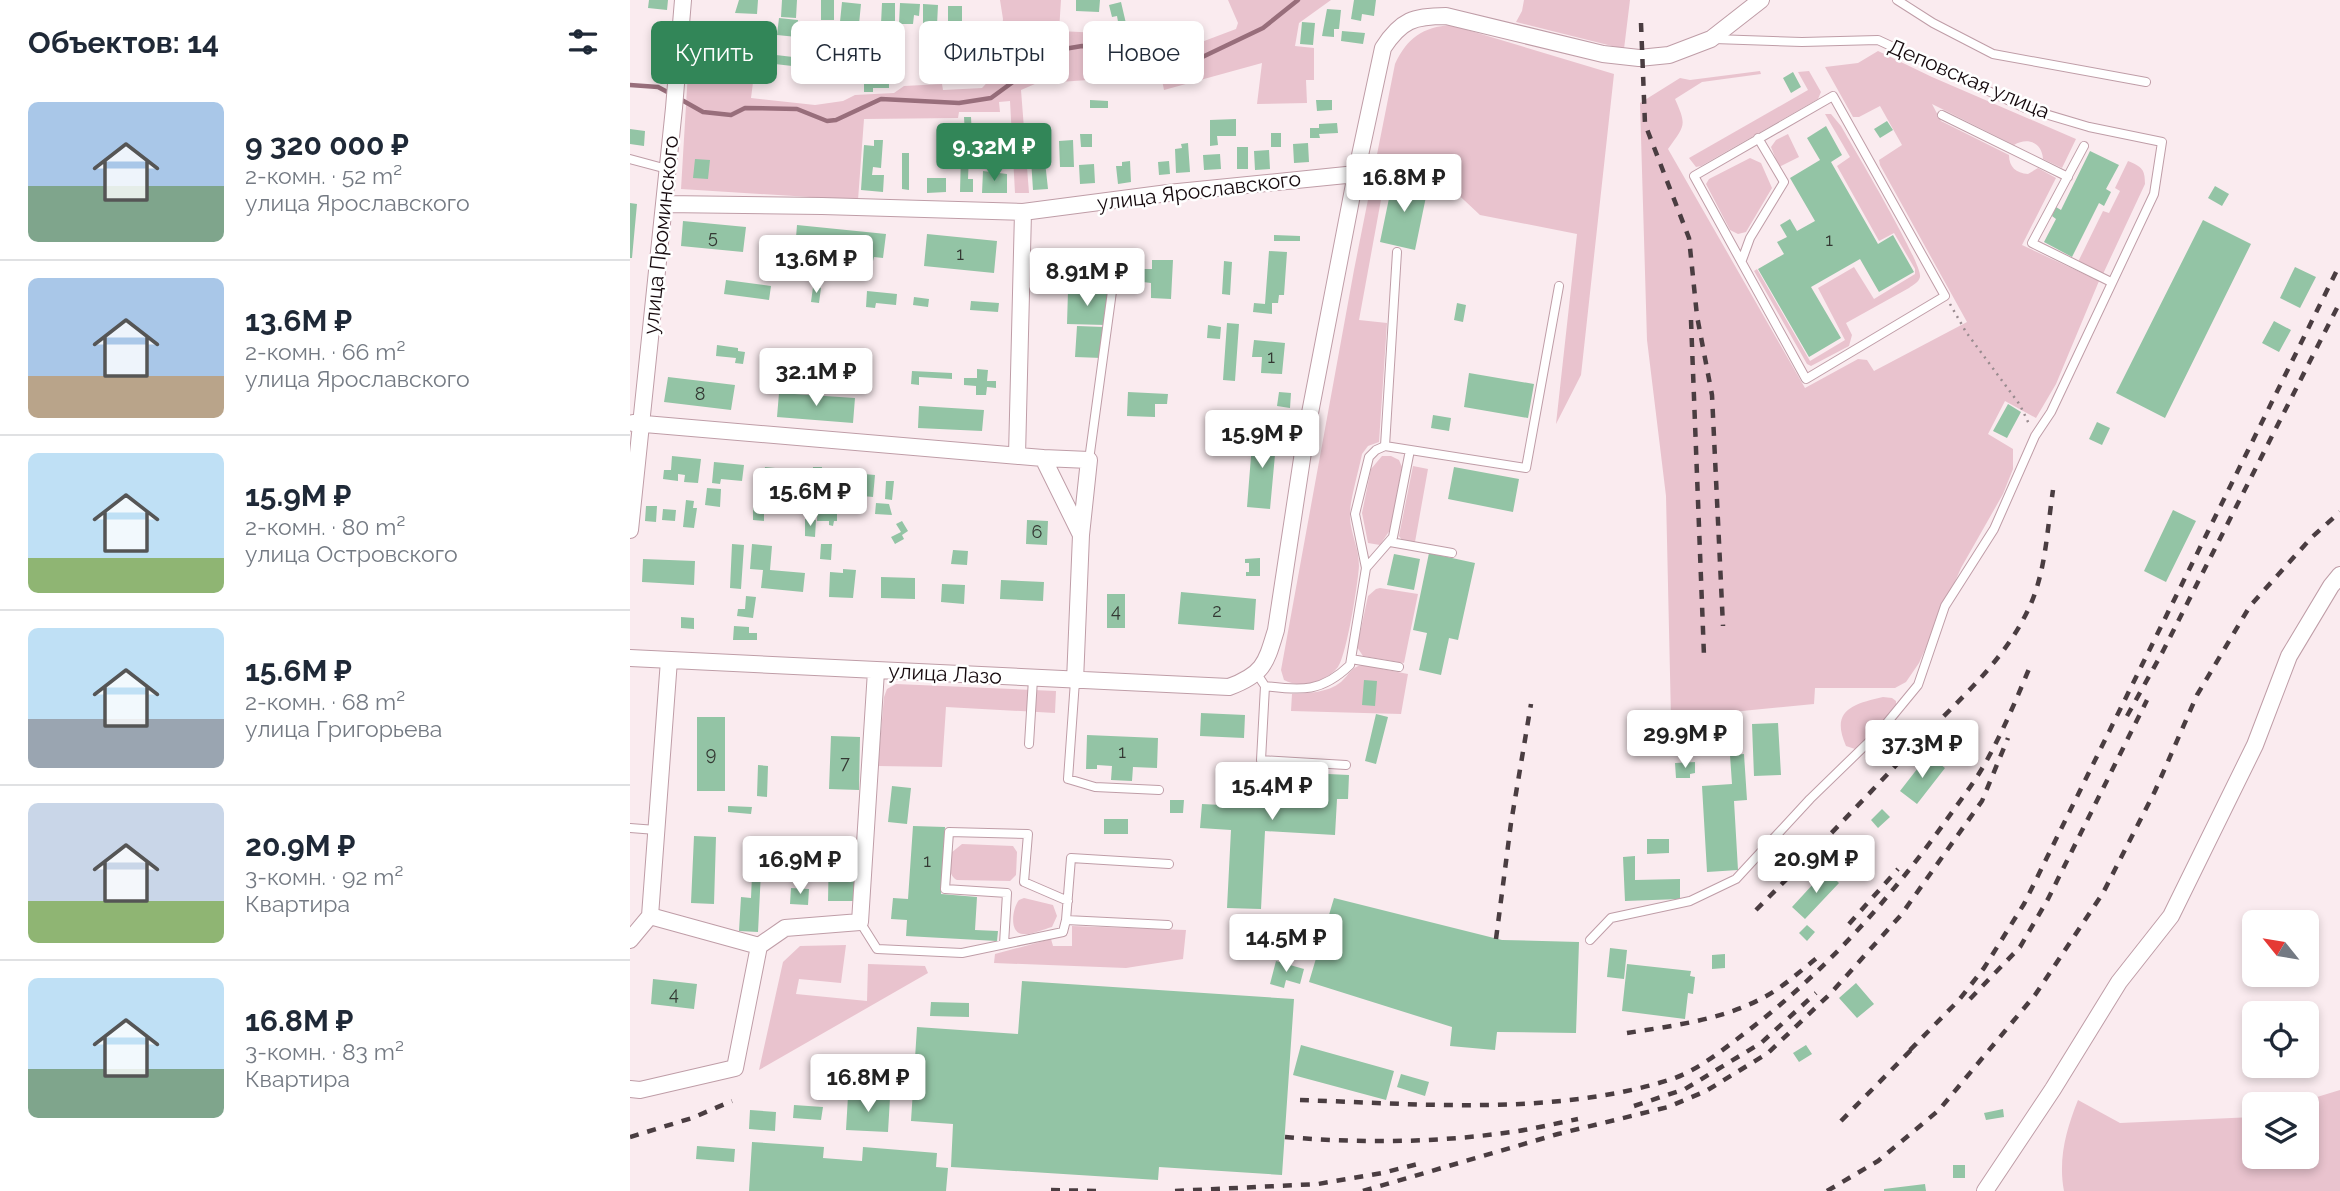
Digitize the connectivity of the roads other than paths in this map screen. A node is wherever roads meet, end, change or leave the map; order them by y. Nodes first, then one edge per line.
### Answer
1 (683, 0) edge
2 (1761, 0) edge
3 (1897, 0) edge
4 (1711, 39) junction
5 (2146, 82) dead end
6 (1942, 115) dead end
7 (1758, 138) junction
8 (2084, 146) dead end
9 (630, 159) edge
10 (667, 169) junction
11 (1356, 174) junction
12 (2068, 177) junction
13 (664, 204) junction
14 (1023, 212) junction
15 (1397, 252) dead end
16 (1742, 260) junction
17 (1116, 262) dead end
18 (2111, 282) junction
19 (1559, 286) dead end
20 (635, 424) edge
21 (1385, 446) junction
22 (1410, 450) junction
23 (1017, 456) junction
24 (1043, 457) junction
25 (1089, 460) junction
26 (630, 530) edge
27 (1080, 535) junction
28 (1390, 542) junction
29 (1452, 553) dead end
30 (1366, 568) junction
31 (2340, 575) edge
32 (630, 658) edge
33 (1351, 659) junction
34 (669, 660) junction
35 (1399, 667) dead end
36 (876, 671) junction
37 (1033, 679) junction
38 (1261, 680) junction
39 (1075, 681) junction
40 (1029, 744) dead end
41 (1346, 765) dead end
42 (1159, 790) dead end
43 (630, 828) edge
44 (656, 830) junction
45 (1169, 864) dead end
46 (1068, 901) junction
47 (650, 916) junction
48 (1066, 920) junction
49 (860, 922) junction
50 (1168, 925) dead end
51 (630, 940) edge
52 (1590, 940) dead end
53 (1004, 944) junction
54 (759, 946) junction
55 (630, 1089) edge
56 (1985, 1191) edge

1 - 10 street, улица Проминского
2 - 4 street
3 - 5 lane
4 - 11 street, Деповская улица
4 - 18 lane, Деповская улица
6 - 12 lane
7 - 16 lane
7 - 16 lane
7 - 16 lane
8 - 12 lane
9 - 10 lane
10 - 13 street, улица Проминского
11 - 14 street, улица Ярославского
11 - 38 street, Деповская улица
12 - 18 lane
13 - 14 street, улица Ярославского
13 - 20 street, улица Проминского
14 - 23 street
15 - 21 lane
17 - 25 lane
18 - 52 lane
19 - 22 lane
20 - 23 street
20 - 26 street, улица Проминского
21 - 22 lane
21 - 30 lane
22 - 28 lane
23 - 24 street
24 - 25 street
24 - 27 street
25 - 27 street
27 - 39 street
28 - 29 lane
28 - 30 lane
30 - 33 lane
31 - 56 street
32 - 34 street, улица Лазо
33 - 35 lane
33 - 38 lane
34 - 36 street, улица Лазо
34 - 44 street
36 - 37 street, улица Лазо
36 - 49 street
37 - 39 street, улица Лазо
37 - 40 lane
38 - 39 street, улица Лазо
38 - 41 lane
39 - 42 lane
43 - 44 lane
44 - 47 street
45 - 46 lane
46 - 48 lane
46 - 53 lane
47 - 51 street
47 - 54 street
48 - 50 lane
48 - 53 lane
49 - 53 lane
49 - 54 street
54 - 55 street

